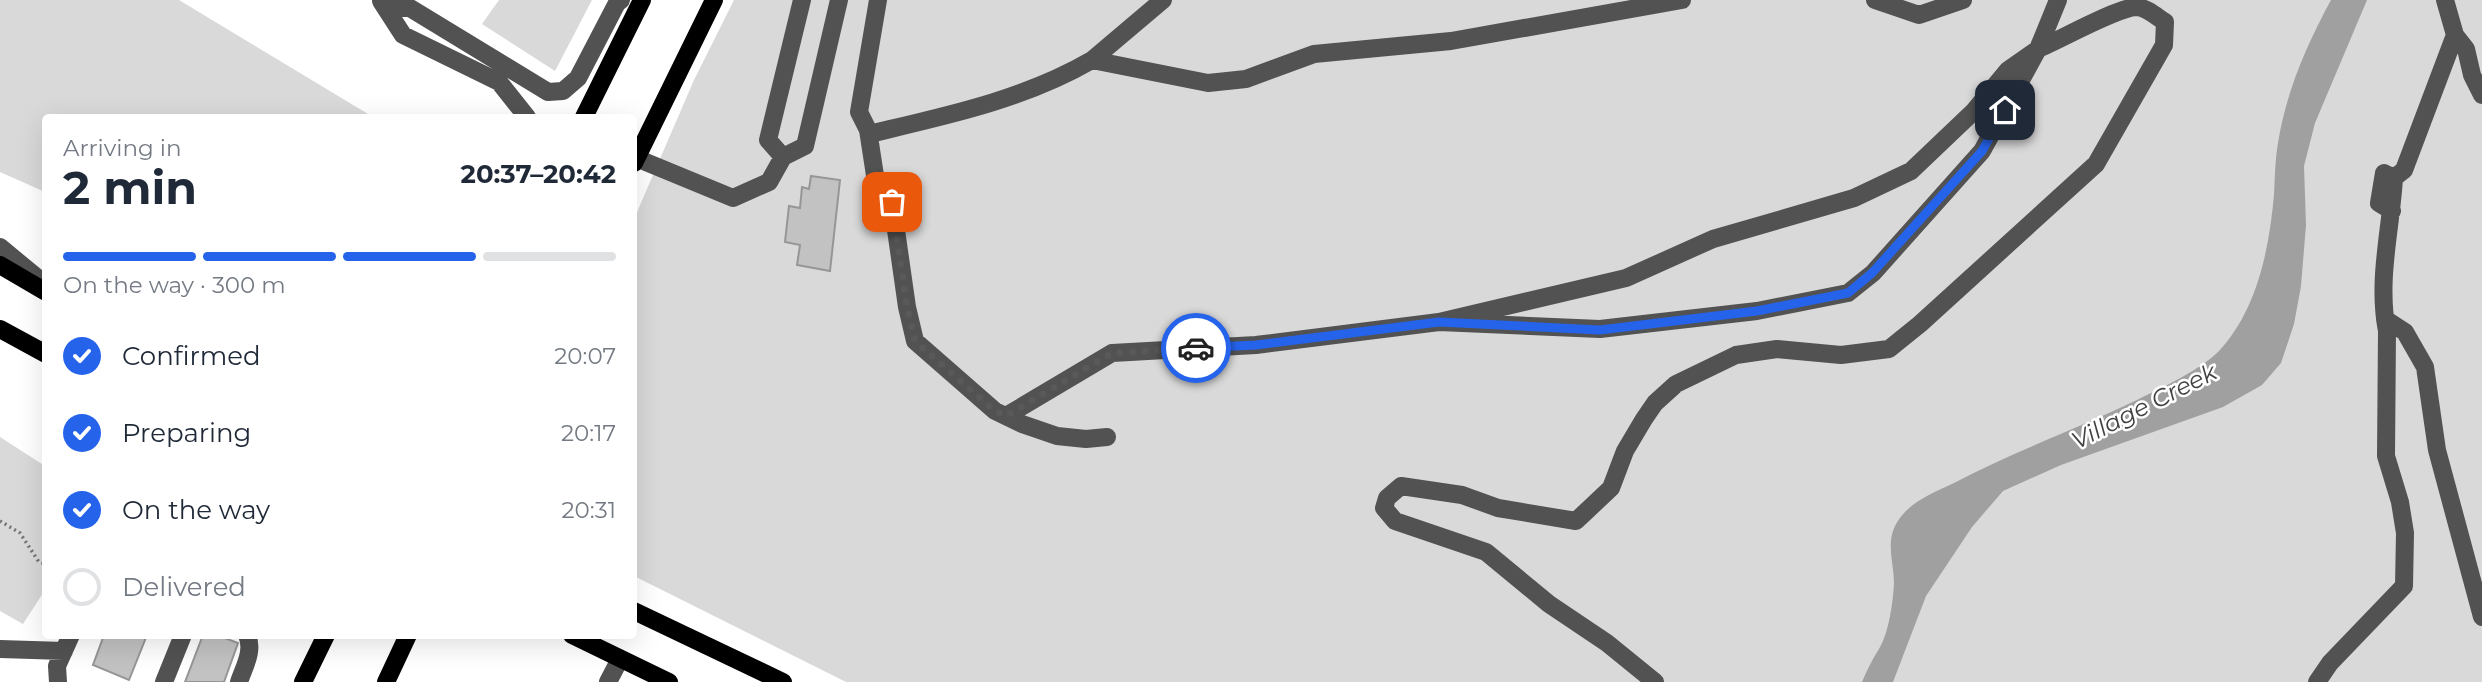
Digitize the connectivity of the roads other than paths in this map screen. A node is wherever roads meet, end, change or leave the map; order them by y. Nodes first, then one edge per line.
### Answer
1 (621, 0) edge
2 (642, 0) edge
3 (714, 0) edge
4 (802, 0) edge
5 (839, 0) edge
6 (878, 0) edge
7 (1163, 0) edge
8 (1682, 0) edge
9 (1875, 0) edge
10 (1963, 0) edge
11 (2058, 0) edge
12 (2445, 0) edge
13 (383, 3) edge
14 (2455, 35) junction
15 (476, 48) junction
16 (2038, 49) junction
17 (1092, 60) junction
18 (465, 66) junction
19 (2482, 95) edge
20 (525, 114) edge
21 (585, 114) edge
22 (869, 134) junction
23 (637, 153) edge
24 (783, 158) junction
25 (637, 160) edge
26 (0, 247) edge
27 (0, 265) edge
28 (42, 282) edge
29 (42, 290) edge
30 (2385, 319) junction
31 (1439, 322) junction
32 (0, 329) edge
33 (42, 353) edge
34 (1006, 416) junction
35 (1107, 437) dead end
36 (637, 612) edge
37 (2482, 617) edge
38 (181, 639) edge
39 (249, 639) edge
40 (323, 639) edge
41 (406, 639) edge
42 (580, 639) edge
43 (67, 643) edge
44 (0, 649) edge
45 (620, 659) junction
46 (58, 682) edge
47 (164, 682) edge
48 (239, 682) edge
49 (303, 682) edge
50 (386, 682) edge
51 (608, 682) edge
52 (669, 682) edge
53 (783, 682) edge
54 (1655, 682) edge
55 (2317, 682) edge

1 - 15 street
2 - 21 main road
3 - 23 main road
4 - 24 street
5 - 24 street
6 - 22 street
7 - 17 street
8 - 17 street
9 - 10 street
11 - 16 street
12 - 14 street
13 - 15 street
13 - 18 street
14 - 19 street
14 - 30 street
15 - 18 street
16 - 31 street
16 - 31 street
16 - 54 street
17 - 22 street
18 - 20 street
22 - 34 street
24 - 25 street
26 - 28 street
27 - 29 main road
30 - 37 street
30 - 55 street
31 - 34 street
32 - 33 main road
34 - 35 street
36 - 53 main road
38 - 47 street
39 - 48 street
40 - 49 main road
41 - 50 main road
42 - 45 main road
43 - 44 street
43 - 46 street
45 - 51 street
45 - 52 main road

